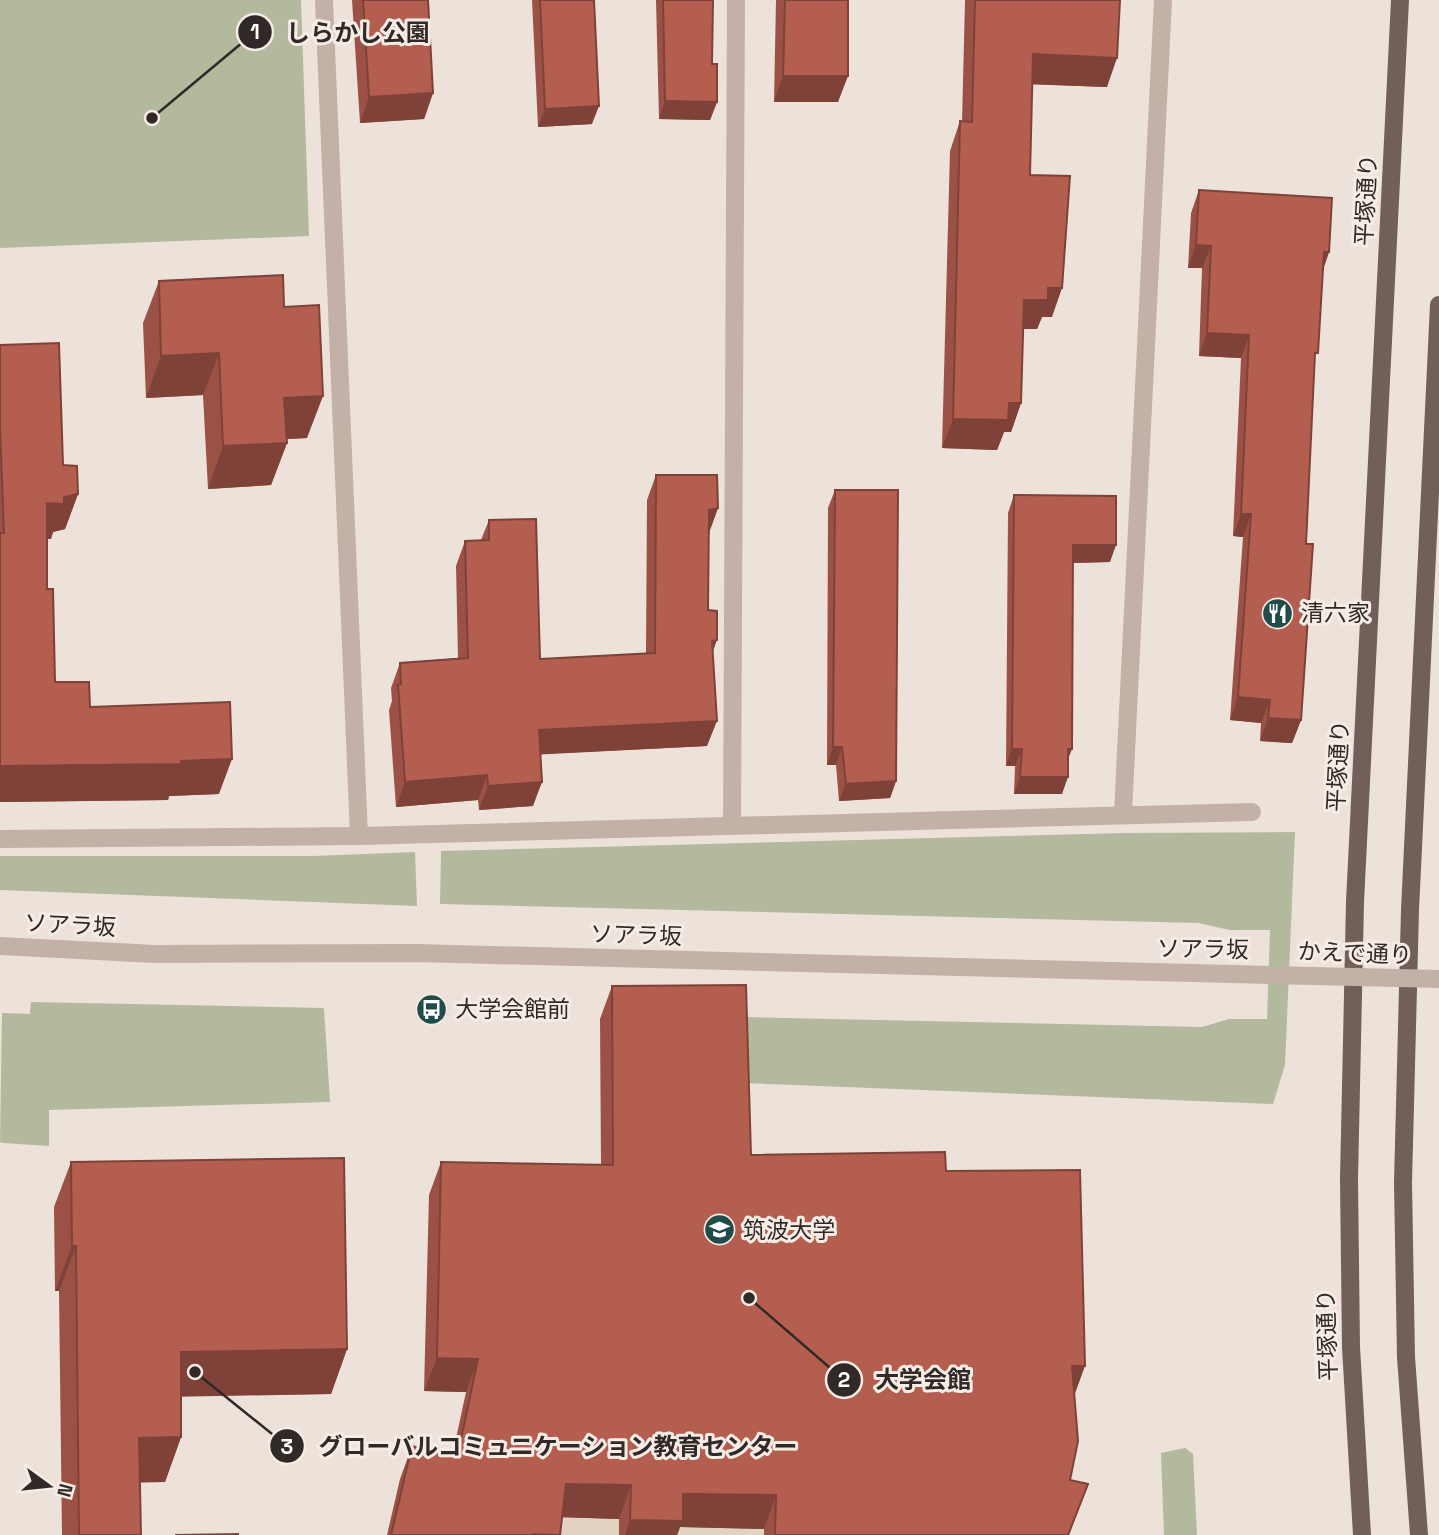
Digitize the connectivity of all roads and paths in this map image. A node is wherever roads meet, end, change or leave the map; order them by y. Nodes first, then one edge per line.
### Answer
1 (324, 0) edge
2 (736, 0) edge
3 (1163, 0) edge
4 (1400, 0) edge
5 (1439, 305) edge
6 (1252, 812) dead end
7 (1124, 813) junction
8 (732, 825) junction
9 (359, 835) junction
10 (0, 839) edge
11 (0, 946) edge
12 (1271, 975) joint
13 (1439, 979) edge
14 (1362, 1535) edge
15 (1419, 1535) edge

1 - 9 street
2 - 8 street
3 - 7 street
4 - 14 main road, 平塚通り
5 - 15 main road
6 - 7 street
7 - 8 street
8 - 9 street
9 - 10 street
11 - 12 street, ソアラ坂
12 - 13 street, かえで通り, bridge

